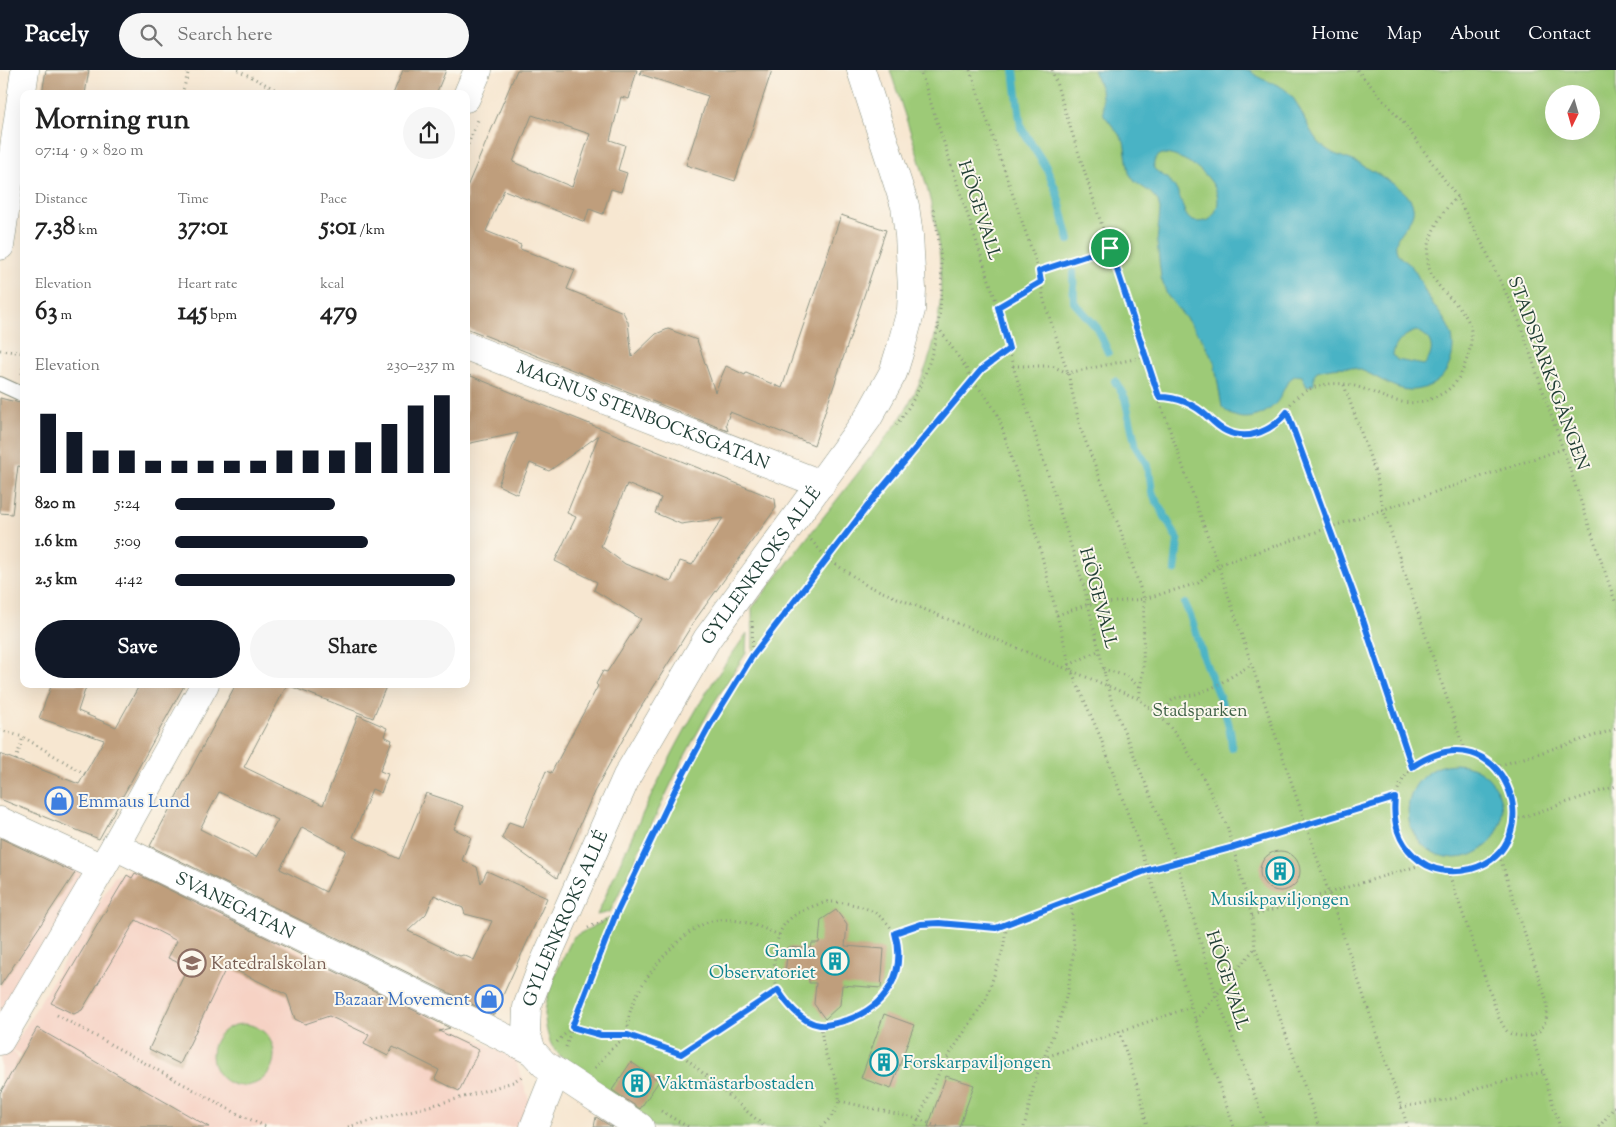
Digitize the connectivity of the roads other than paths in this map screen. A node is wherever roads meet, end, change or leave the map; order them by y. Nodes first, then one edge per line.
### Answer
1 (25, 70) edge
2 (478, 70) edge
3 (861, 70) edge
4 (22, 90) edge
5 (469, 90) edge
6 (20, 105) edge
7 (0, 246) edge
8 (470, 348) edge
9 (0, 384) edge
10 (20, 392) edge
11 (820, 484) junction
12 (203, 688) edge
13 (0, 820) edge
14 (108, 857) junction
15 (0, 1041) edge
16 (532, 1051) junction
17 (556, 1072) junction
18 (648, 1120) edge
19 (534, 1127) edge

1 - 4 street
2 - 5 street
3 - 11 street, GYLLENKROKS ALLÉ
6 - 7 street
8 - 11 street, MAGNUS STENBOCKSGATAN
9 - 10 lane
11 - 16 street, GYLLENKROKS ALLÉ
12 - 14 street
13 - 14 street, SVANEGATAN
14 - 15 street
14 - 16 street, SVANEGATAN
16 - 17 street, SVANEGATAN
17 - 18 street, SVANEGATAN
17 - 19 street

